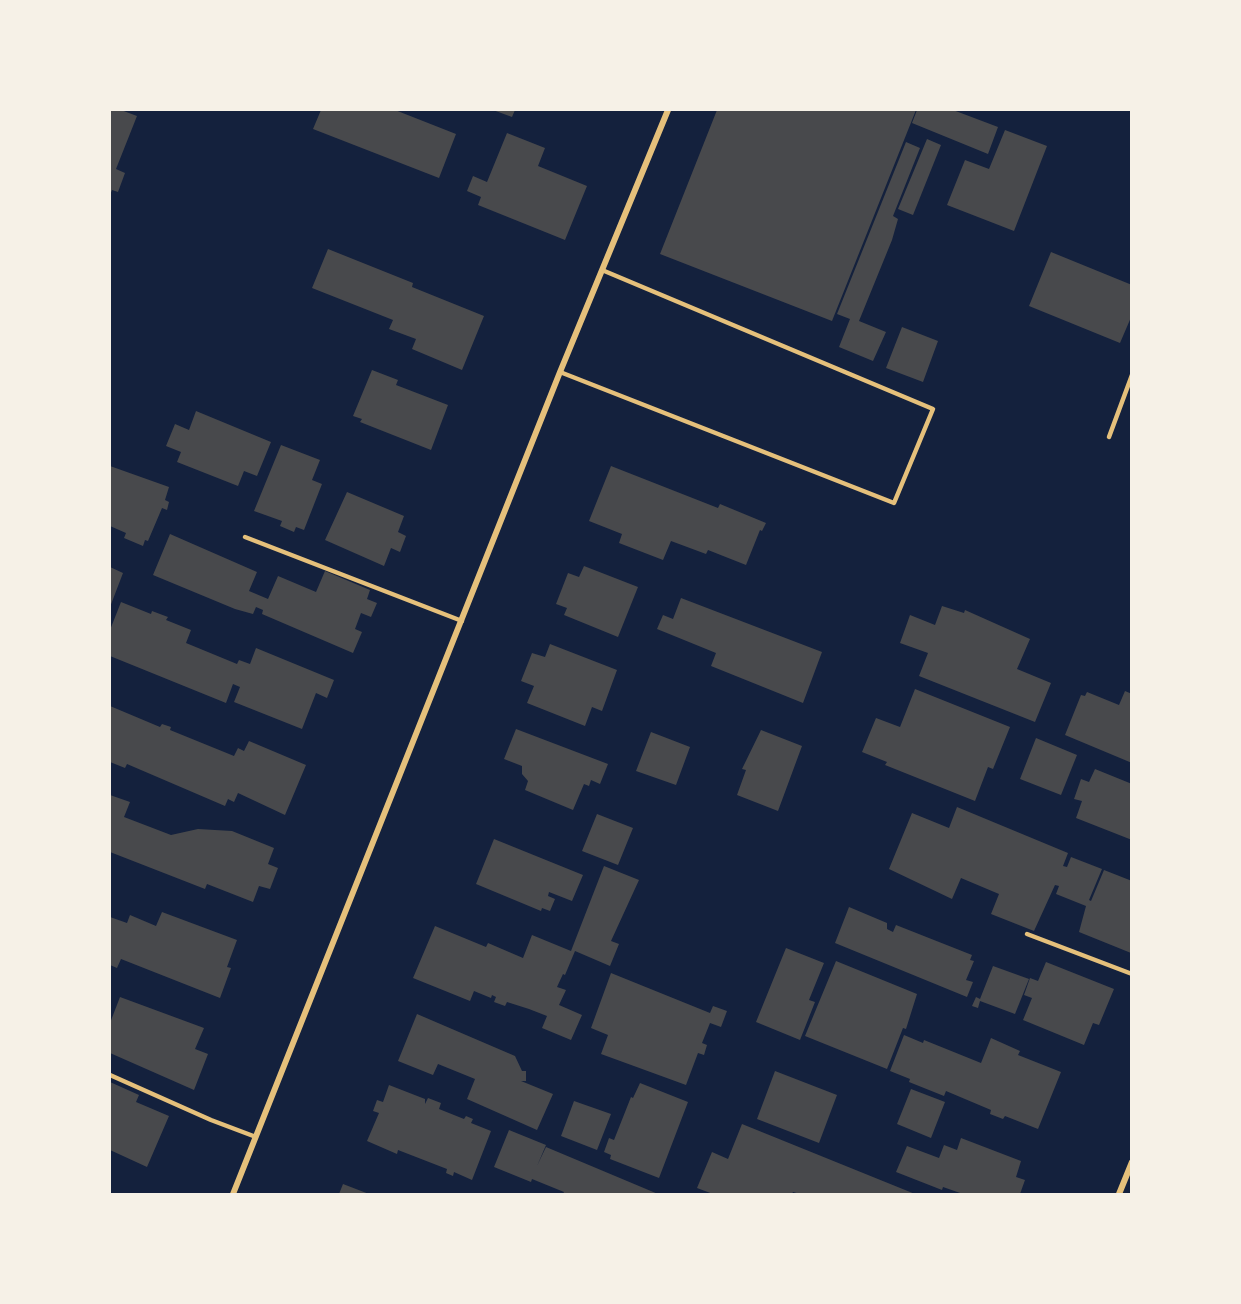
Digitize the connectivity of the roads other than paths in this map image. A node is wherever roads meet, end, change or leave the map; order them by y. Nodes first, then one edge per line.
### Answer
1 (668, 110) edge
2 (602, 270) junction
3 (560, 372) junction
4 (1131, 375) edge
5 (1109, 436) dead end
6 (244, 537) dead end
7 (462, 621) junction
8 (1027, 934) dead end
9 (1131, 974) edge
10 (110, 1075) edge
11 (256, 1137) junction
12 (1131, 1162) edge
13 (233, 1194) edge
14 (1119, 1194) edge

1 - 2 street
2 - 3 street
2 - 3 lane
3 - 7 street
4 - 5 lane
6 - 7 lane
7 - 11 street
8 - 9 lane
10 - 11 lane
11 - 13 street
12 - 14 street

